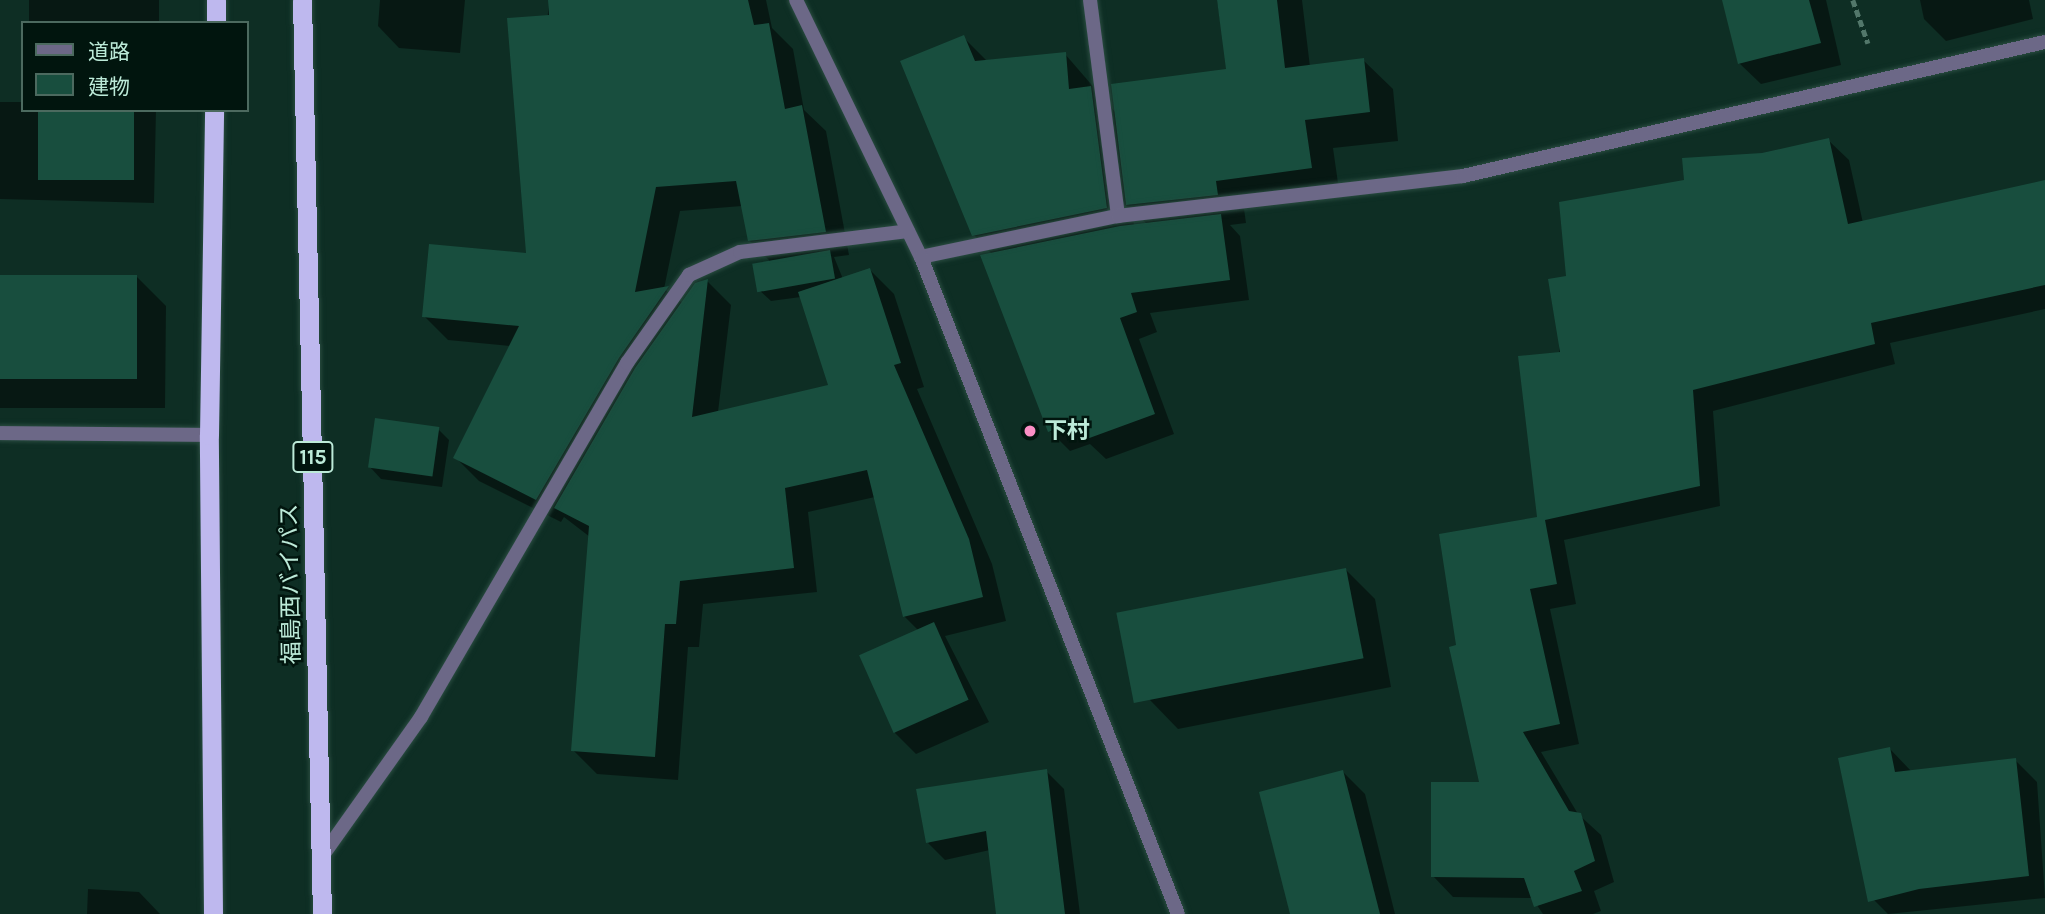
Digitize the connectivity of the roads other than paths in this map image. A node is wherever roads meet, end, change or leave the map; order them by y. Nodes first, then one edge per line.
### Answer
1 (216, 0) edge
2 (302, 0) edge
3 (796, 0) edge
4 (1090, 0) edge
5 (216, 21) edge
6 (2045, 42) edge
7 (215, 112) edge
8 (1118, 216) junction
9 (908, 231) junction
10 (921, 257) junction
11 (0, 433) edge
12 (209, 435) junction
13 (323, 855) junction
14 (212, 914) edge
15 (322, 914) edge
16 (1178, 914) edge

1 - 5 highway
2 - 13 highway, 福島西バイパス / 115
3 - 9 street
4 - 8 street
6 - 8 street
7 - 12 highway
8 - 10 street
9 - 10 street
9 - 13 street
10 - 16 street
11 - 12 street
12 - 14 highway
13 - 15 highway, 福島西バイパス / 115

